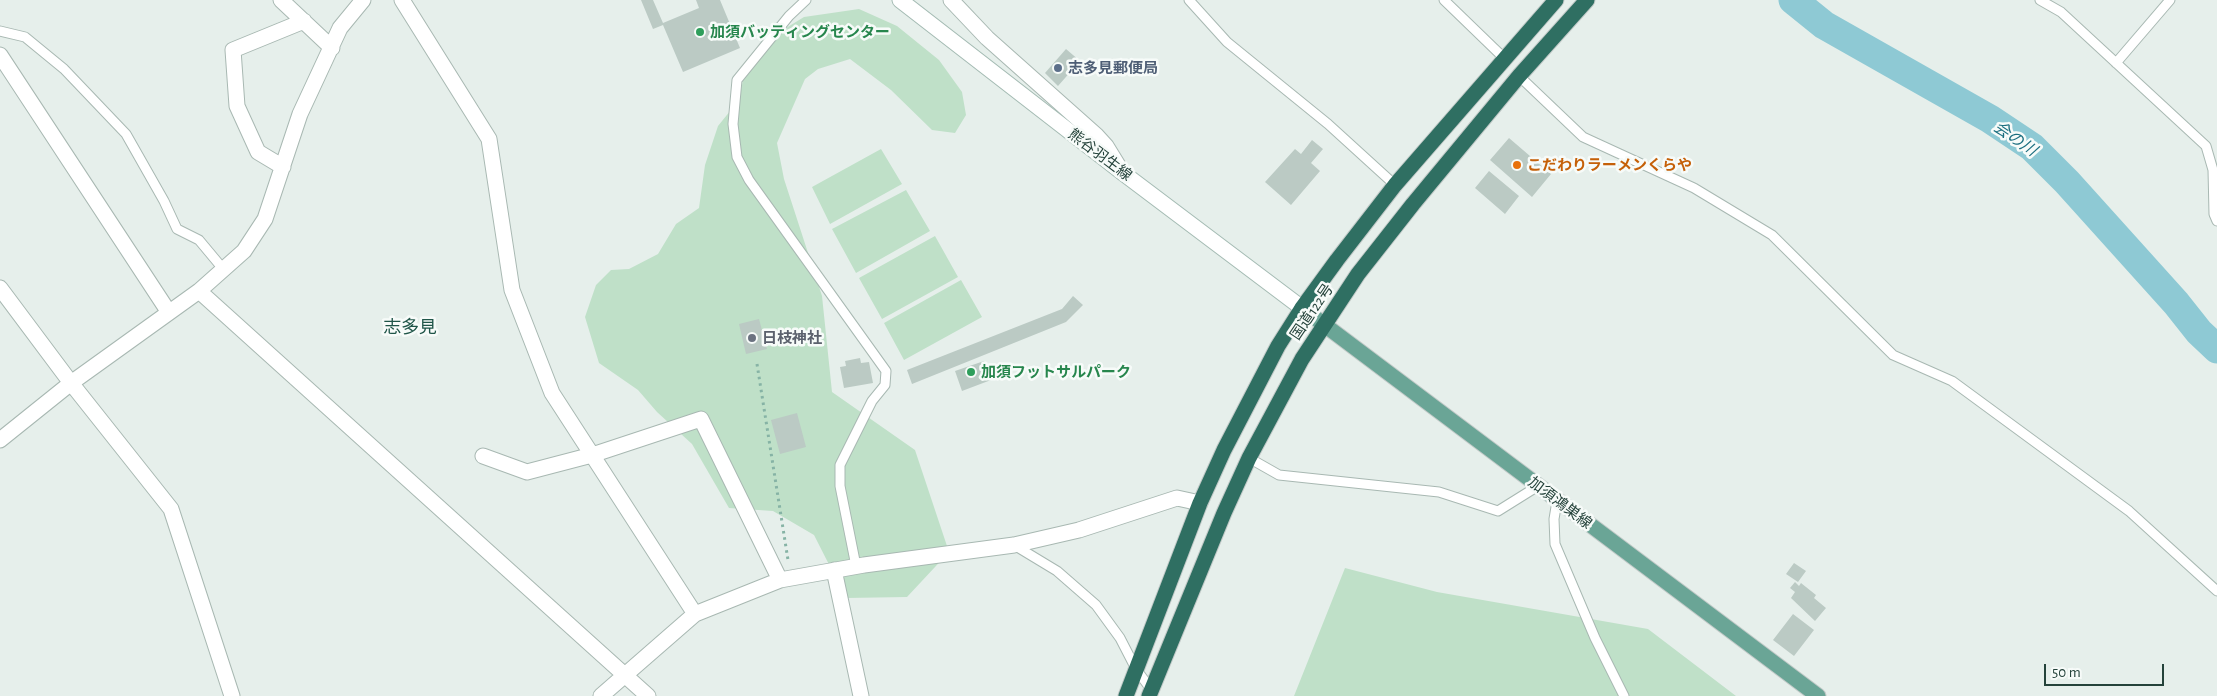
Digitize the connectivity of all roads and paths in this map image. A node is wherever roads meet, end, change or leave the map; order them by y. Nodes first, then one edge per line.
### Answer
1 (281, 0) edge
2 (363, 0) edge
3 (402, 0) edge
4 (806, 0) edge
5 (900, 0) edge
6 (951, 0) edge
7 (1189, 0) edge
8 (1444, 0) edge
9 (1556, 0) edge
10 (1587, 0) edge
11 (2040, 0) edge
12 (2170, 0) edge
13 (304, 22) junction
14 (0, 31) edge
15 (332, 48) junction
16 (0, 55) edge
17 (1505, 59) junction
18 (2116, 63) junction
19 (1519, 76) junction
20 (283, 167) junction
21 (1122, 173) junction
22 (1395, 185) junction
23 (2217, 221) edge
24 (224, 270) junction
25 (0, 288) edge
26 (199, 291) junction
27 (1302, 308) junction
28 (168, 311) junction
29 (1324, 325) junction
30 (757, 364) dead end
31 (71, 383) junction
32 (0, 440) edge
33 (483, 456) dead end
34 (592, 456) junction
35 (1249, 458) junction
36 (1538, 486) junction
37 (1557, 501) junction
38 (1200, 503) junction
39 (1014, 545) junction
40 (856, 566) junction
41 (834, 570) junction
42 (785, 579) junction
43 (2217, 591) edge
44 (695, 614) junction
45 (1136, 669) junction
46 (625, 675) junction
47 (1152, 694) edge
48 (232, 696) edge
49 (601, 696) edge
50 (648, 696) edge
51 (861, 696) edge
52 (1126, 696) edge
53 (1624, 696) edge
54 (1818, 696) edge

1 - 13 street
2 - 15 street
3 - 34 street
4 - 40 lane
5 - 21 street, 熊谷羽生線
6 - 21 street
7 - 22 lane
8 - 17 lane
9 - 17 highway, 国道122号
10 - 19 highway, 国道122号
11 - 18 lane
12 - 18 lane
13 - 15 street
13 - 20 street
14 - 24 lane
15 - 20 street
16 - 28 street
17 - 22 highway, 国道122号
18 - 23 lane
19 - 29 highway, 国道122号
19 - 43 lane
20 - 24 street
21 - 27 street, 熊谷羽生線
22 - 27 highway, 国道122号
24 - 26 street
25 - 31 street
26 - 28 street
26 - 46 street
27 - 29 main road, 加須鴻巣線
27 - 38 highway, 国道122号
28 - 31 street
29 - 35 highway, 国道122号
29 - 36 main road, 加須鴻巣線
30 - 42 path
31 - 32 street
31 - 48 street
33 - 34 street
34 - 42 street
34 - 44 street
35 - 36 lane
35 - 47 highway, 国道122号
36 - 37 main road, 加須鴻巣線
37 - 53 lane
37 - 54 main road, 加須鴻巣線
38 - 39 street
38 - 45 highway, 国道122号
39 - 40 street
39 - 45 lane
40 - 41 street
41 - 42 street
41 - 51 street
42 - 44 street
44 - 46 street
45 - 47 lane
45 - 52 highway, 国道122号
46 - 49 street
46 - 50 street

